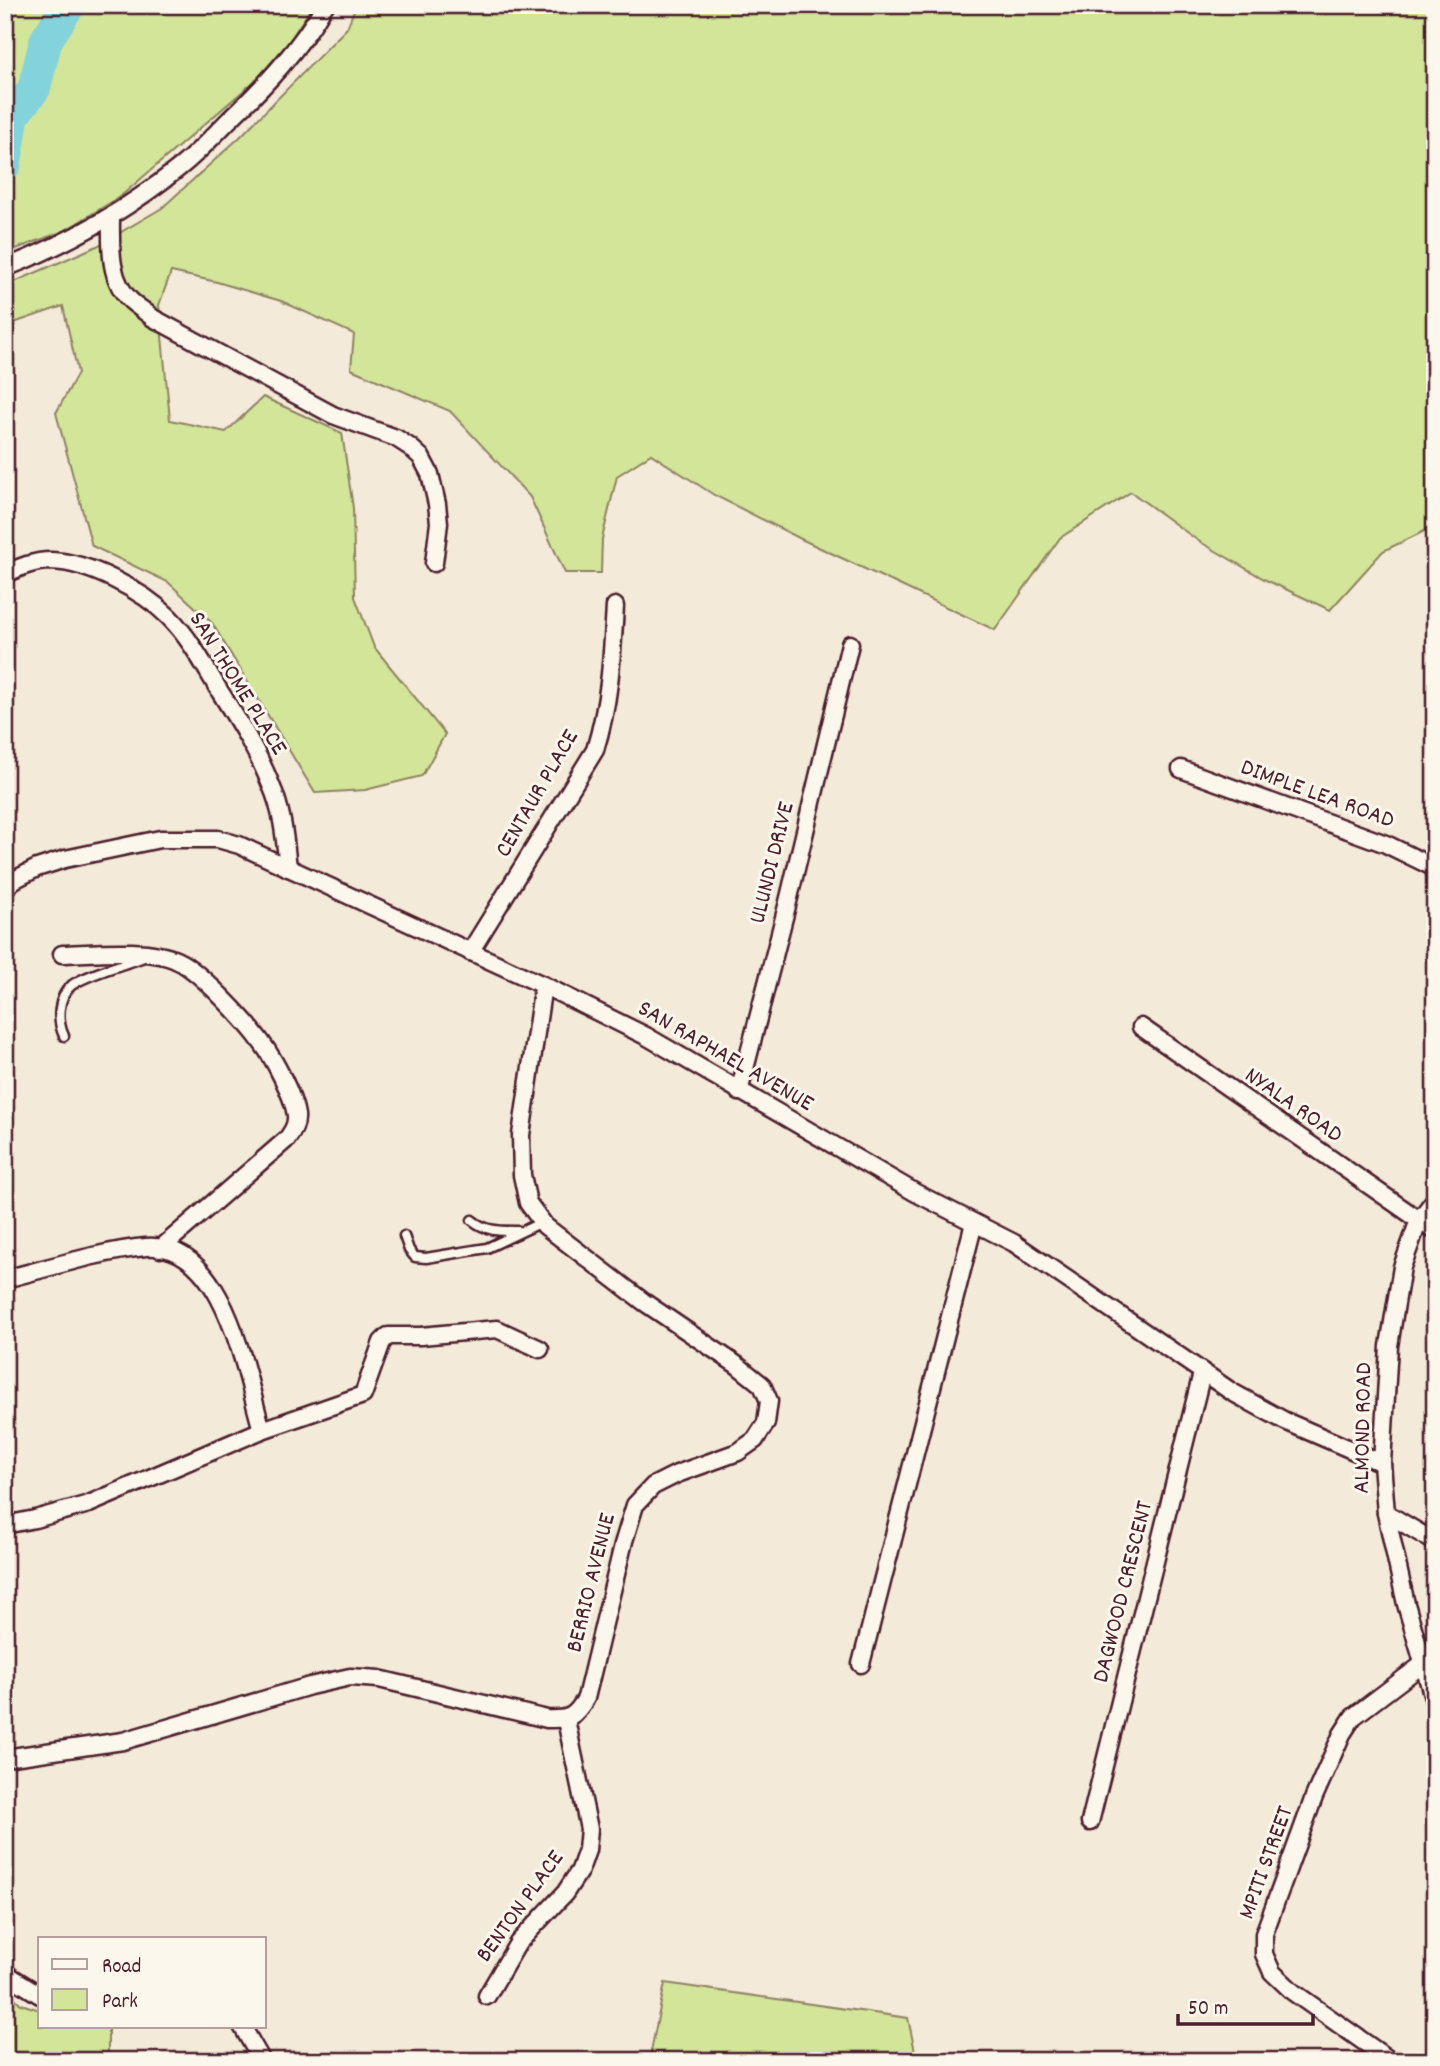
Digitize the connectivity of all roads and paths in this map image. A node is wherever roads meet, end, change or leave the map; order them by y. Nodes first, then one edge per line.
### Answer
1 (326, 5) edge
2 (111, 216) junction
3 (5, 268) edge
4 (434, 563) dead end
5 (5, 574) edge
6 (615, 606) dead end
7 (849, 644) dead end
8 (1181, 769) dead end
9 (288, 868) junction
10 (1435, 868) edge
11 (5, 888) edge
12 (470, 952) junction
13 (62, 954) dead end
14 (150, 954) junction
15 (544, 985) junction
16 (1141, 1027) dead end
17 (64, 1036) dead end
18 (739, 1092) junction
19 (1435, 1199) edge
20 (472, 1220) dead end
21 (1419, 1220) junction
22 (542, 1222) junction
23 (974, 1223) junction
24 (524, 1231) junction
25 (1435, 1231) edge
26 (404, 1236) dead end
27 (160, 1249) junction
28 (5, 1279) edge
29 (540, 1349) dead end
30 (1202, 1373) junction
31 (262, 1430) junction
32 (1382, 1463) junction
33 (1386, 1513) junction
34 (5, 1525) edge
35 (1435, 1542) edge
36 (861, 1664) dead end
37 (1423, 1664) junction
38 (1435, 1704) edge
39 (566, 1720) junction
40 (5, 1758) edge
41 (1090, 1822) dead end
42 (5, 1973) edge
43 (38, 1994) edge
44 (487, 1996) dead end
45 (243, 2028) edge
46 (262, 2061) edge
47 (1391, 2061) edge

1 - 2 street
2 - 3 street
2 - 4 street
5 - 9 street, SAN THOME PLACE
6 - 12 street, CENTAUR PLACE
7 - 18 street, ULUNDI DRIVE
8 - 10 street, DIMPLE LEA ROAD
9 - 11 street, SAN RAPHAEL AVENUE
9 - 12 street, SAN RAPHAEL AVENUE
12 - 15 street, SAN RAPHAEL AVENUE
13 - 14 street
14 - 17 lane
14 - 27 street
15 - 18 street, SAN RAPHAEL AVENUE
15 - 22 street, BERRIO AVENUE
16 - 21 street, NYALA ROAD
18 - 23 street, SAN RAPHAEL AVENUE
19 - 21 street, ALMOND ROAD
20 - 24 lane
21 - 25 street, NYALA ROAD
21 - 32 street, ALMOND ROAD
22 - 24 lane
22 - 39 street, BERRIO AVENUE
23 - 30 street, SAN RAPHAEL AVENUE
23 - 36 street
24 - 26 lane
27 - 28 street
27 - 31 street
29 - 31 street
30 - 32 street, SAN RAPHAEL AVENUE
30 - 41 street, DAGWOOD CRESCENT
31 - 34 street
32 - 33 street, ALMOND ROAD
33 - 35 street
33 - 37 street, ALMOND ROAD
37 - 38 street, ALMOND ROAD
37 - 47 street, MPITI STREET
39 - 40 street
39 - 44 street, BENTON PLACE
42 - 43 street
45 - 46 street

